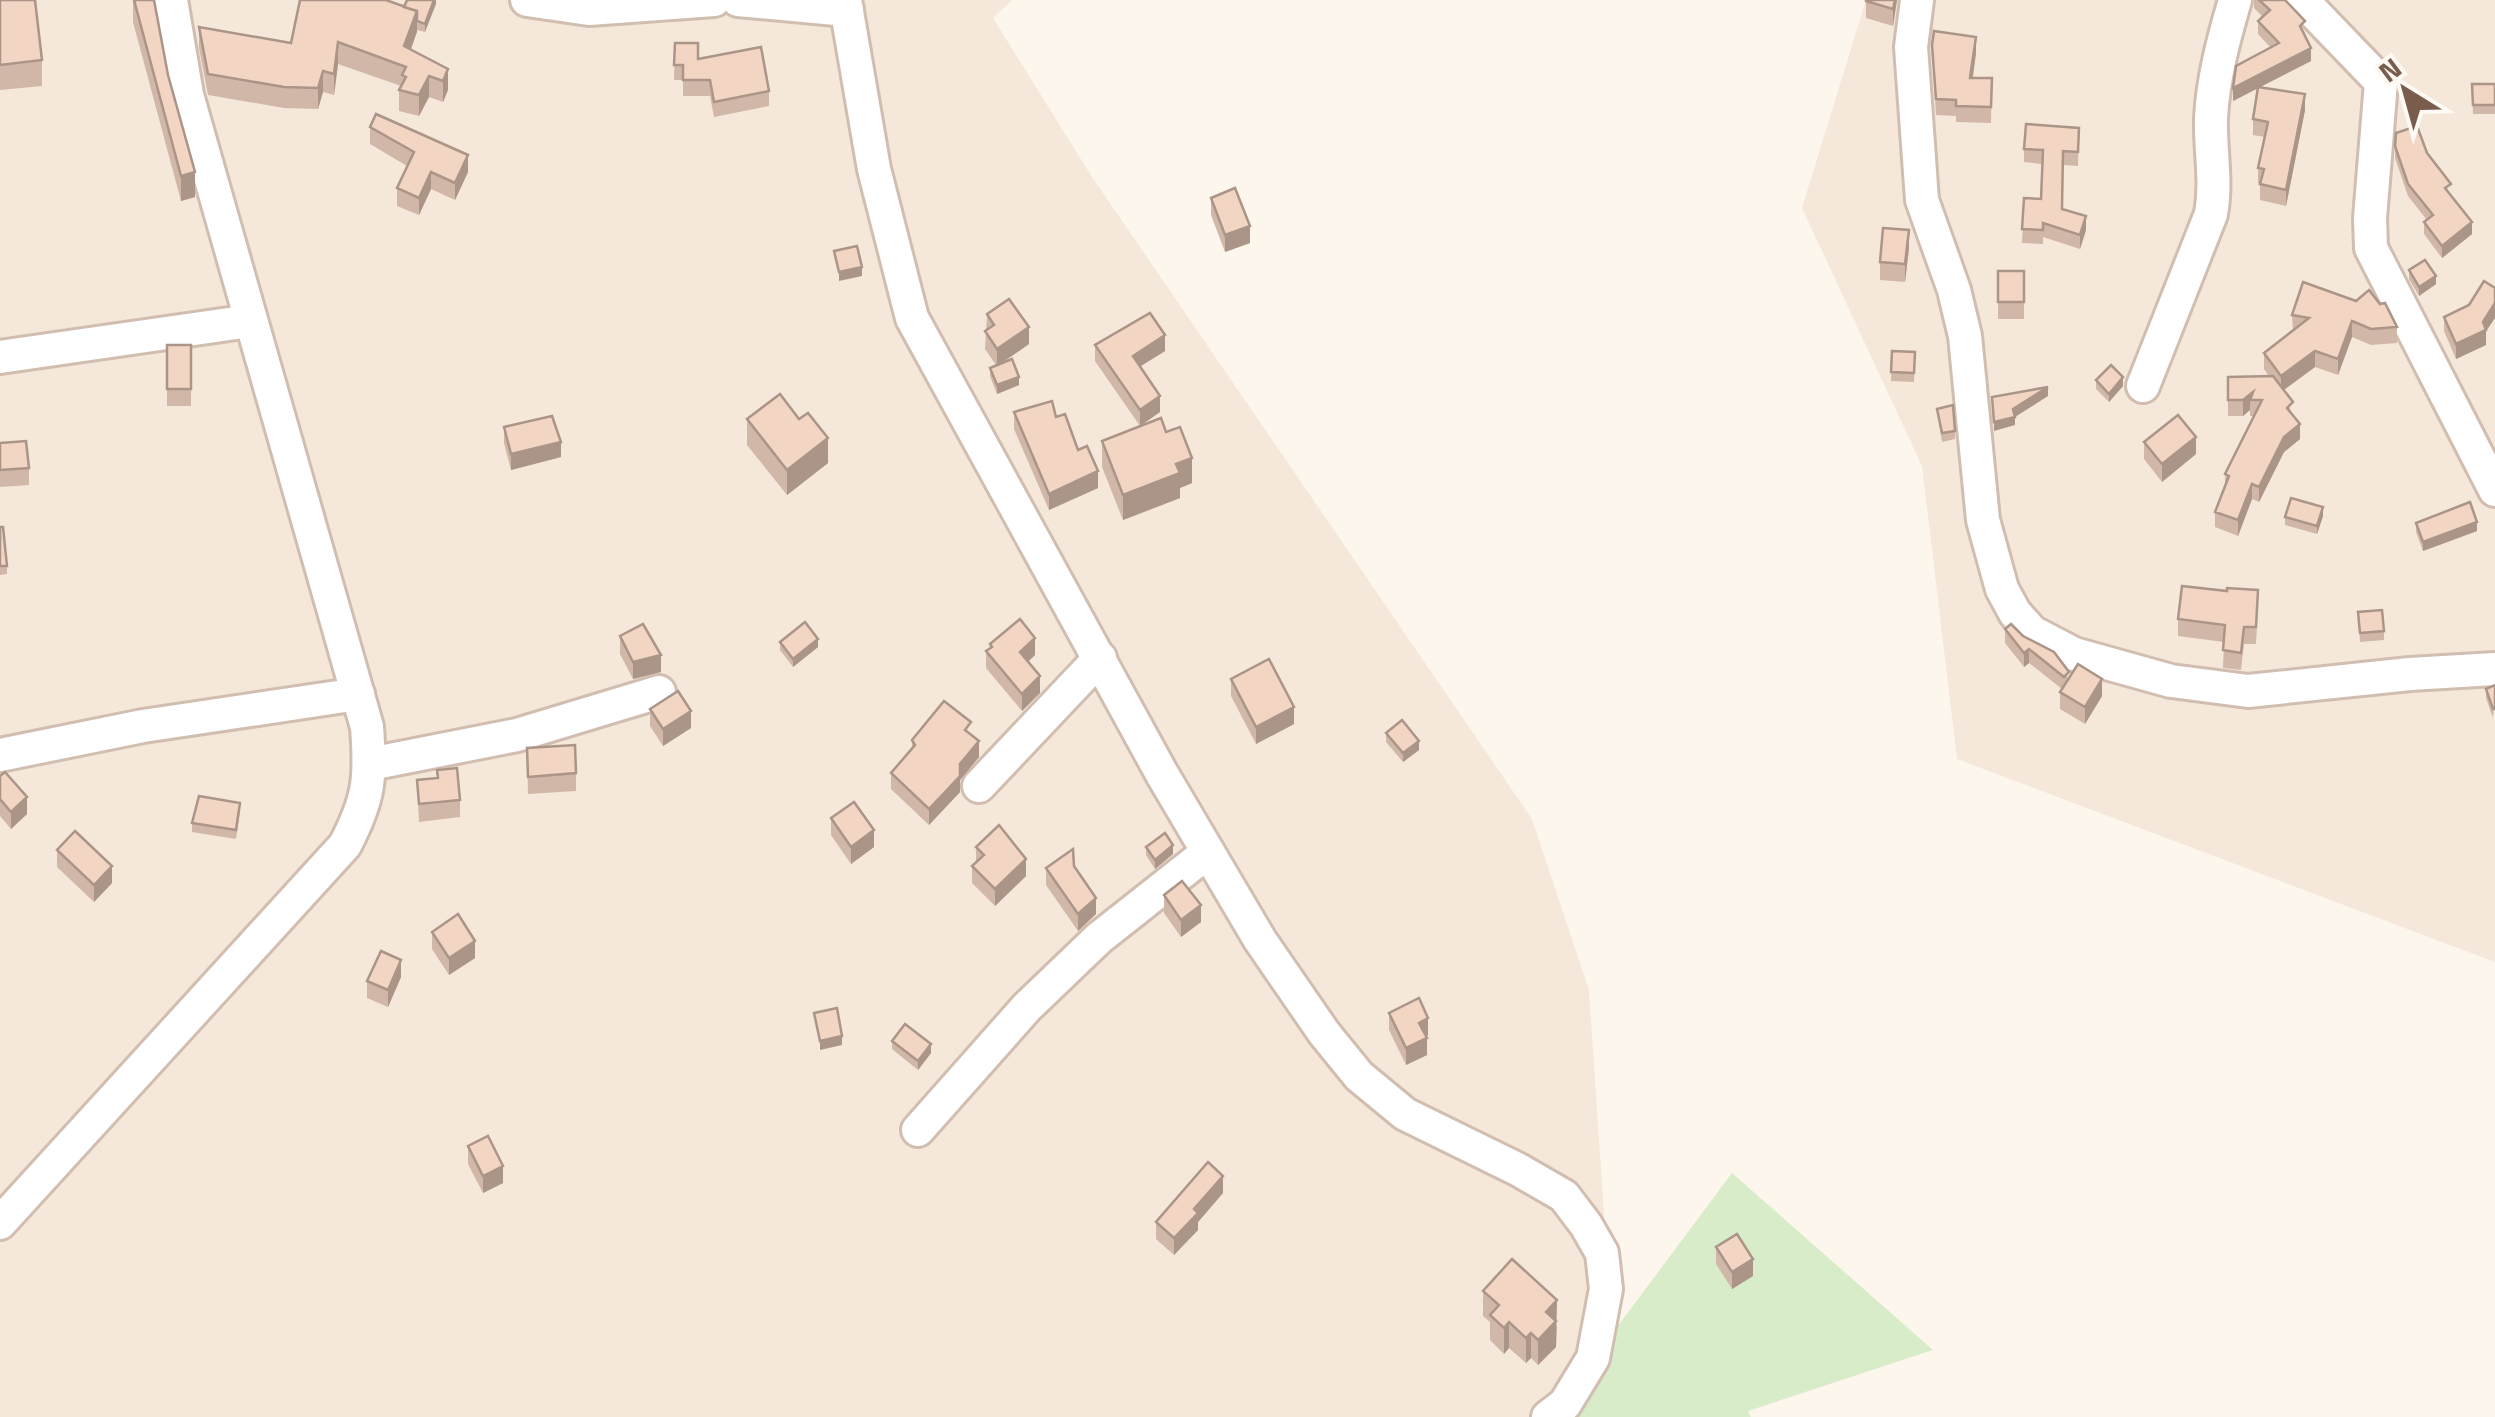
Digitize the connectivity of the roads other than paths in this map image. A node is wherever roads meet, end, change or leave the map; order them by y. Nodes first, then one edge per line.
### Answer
1 (171, 0) edge
2 (527, 0) edge
3 (714, 0) edge
4 (738, 0) edge
5 (1917, 0) edge
6 (2235, 0) edge
7 (2302, 0) edge
8 (846, 5) edge
9 (250, 320) junction
10 (0, 356) edge
11 (2143, 386) dead end
12 (2495, 490) edge
13 (1100, 658) junction
14 (2495, 669) edge
15 (660, 692) dead end
16 (358, 694) junction
17 (0, 755) edge
18 (370, 764) junction
19 (979, 786) dead end
20 (1208, 852) junction
21 (918, 1130) dead end
22 (0, 1223) edge
23 (1548, 1417) edge

1 - 9 street
2 - 3 street
4 - 8 street
5 - 14 street
6 - 11 street
7 - 12 street
8 - 13 street
9 - 10 street
9 - 16 street
13 - 19 street
13 - 20 street
15 - 18 street
16 - 17 street
16 - 18 street
18 - 22 street
20 - 21 street
20 - 23 street

